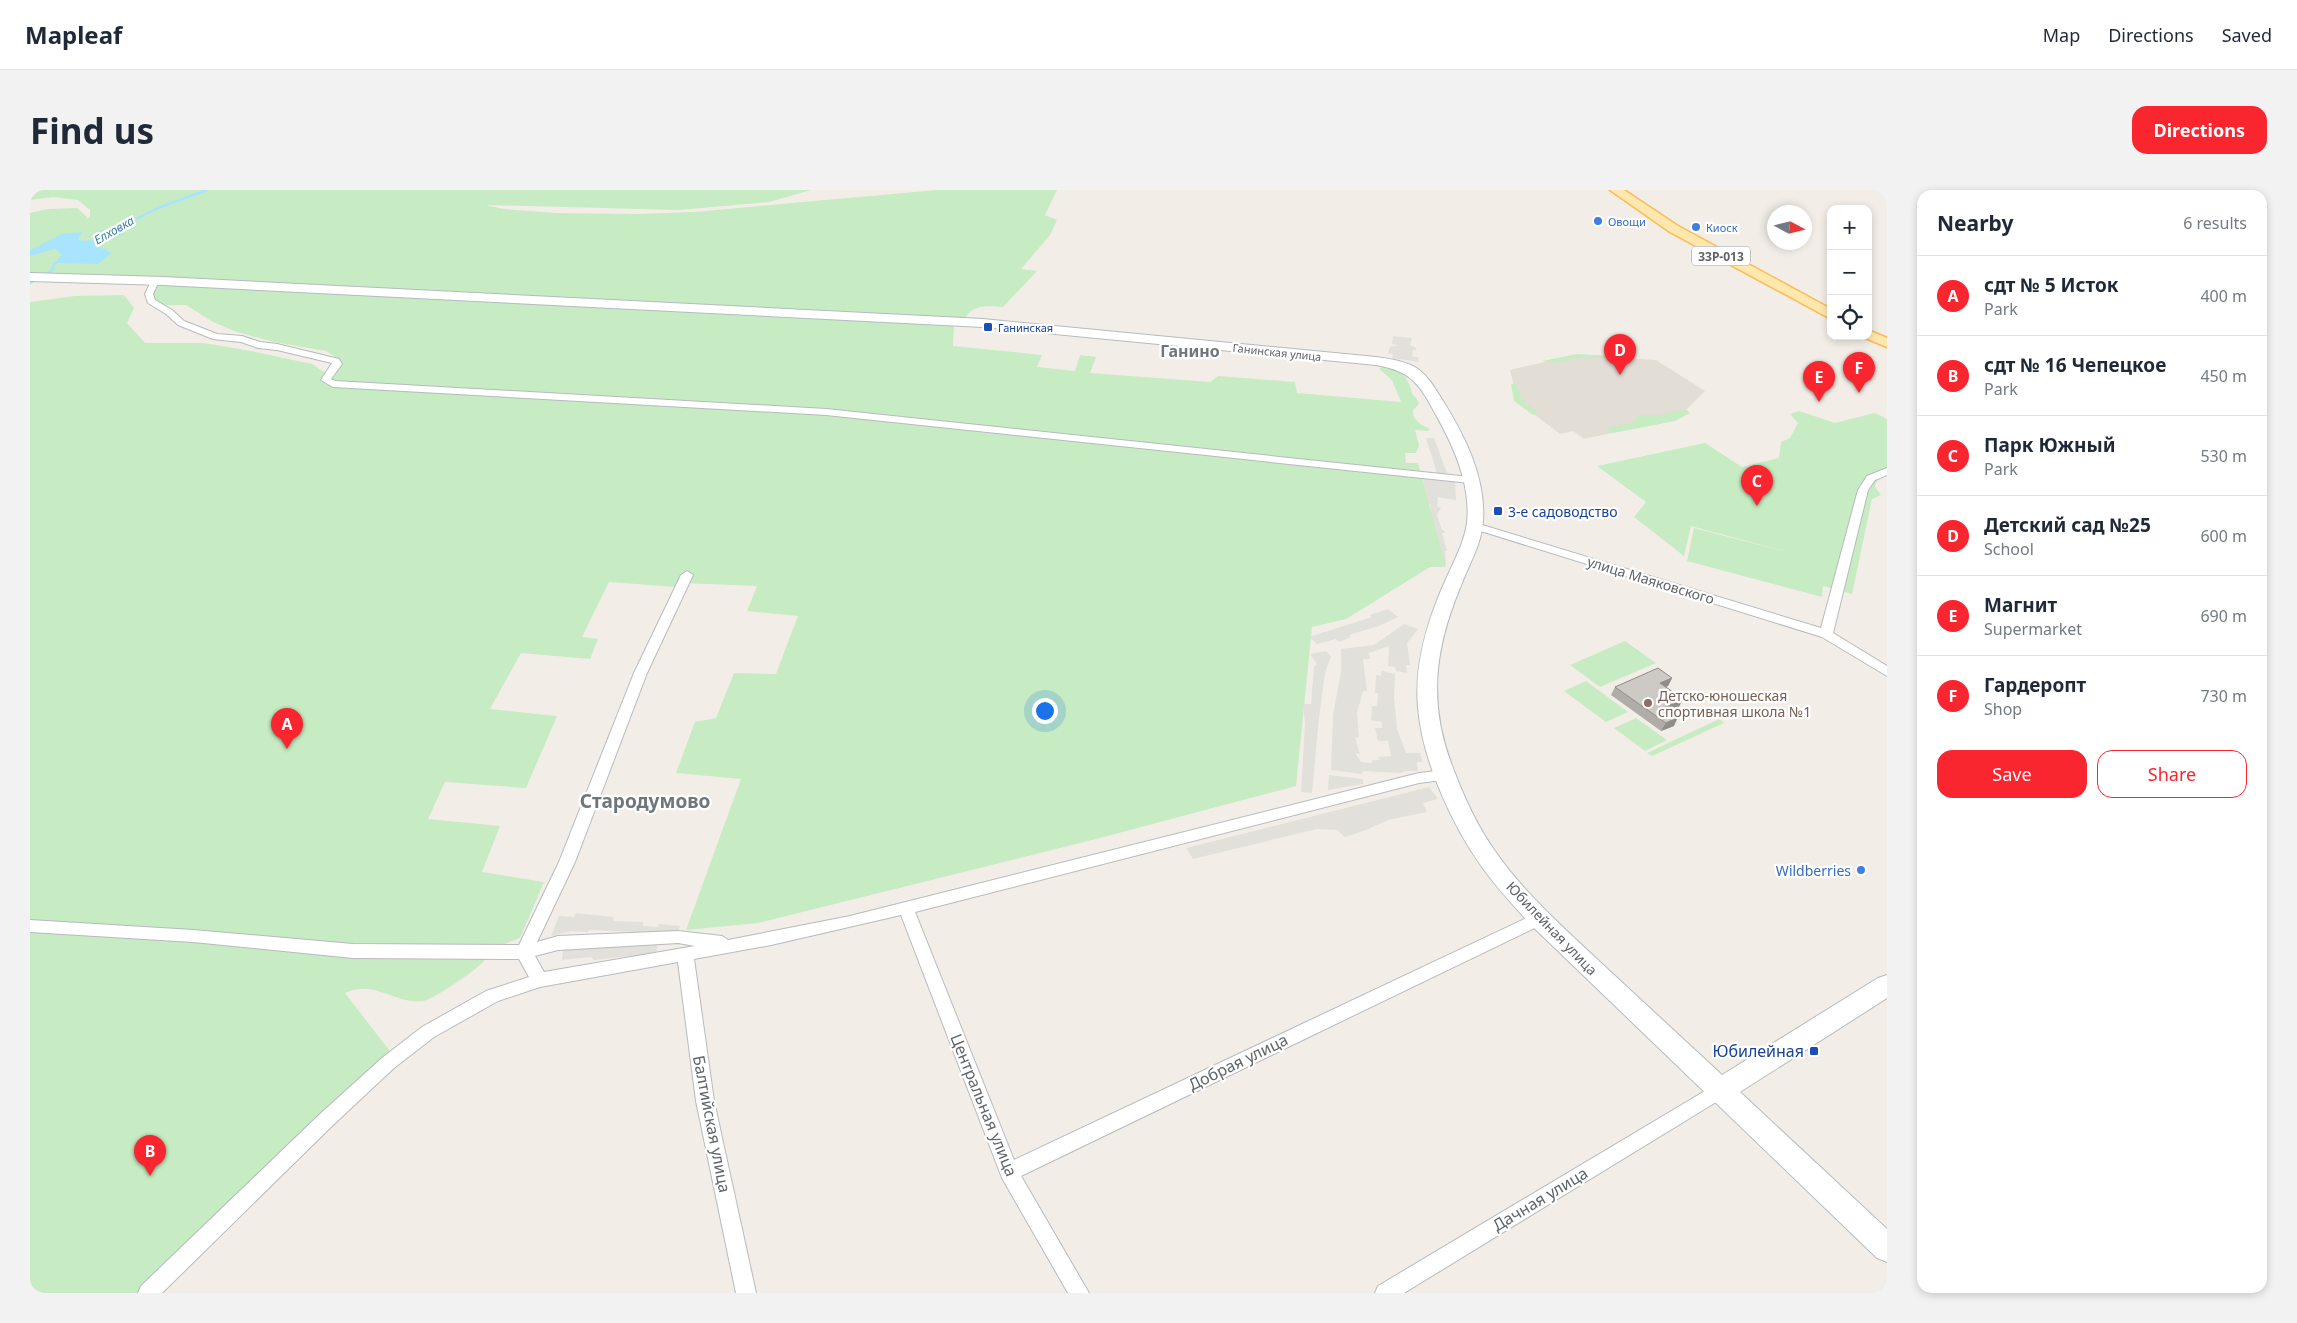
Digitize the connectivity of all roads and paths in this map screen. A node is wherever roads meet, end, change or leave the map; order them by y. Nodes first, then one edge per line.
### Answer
1 (1616, 190) edge
2 (30, 277) edge
3 (155, 281) junction
4 (1827, 313) edge
5 (1872, 336) edge
6 (1887, 343) edge
7 (1389, 363) joint
8 (1887, 471) edge
9 (1470, 480) junction
10 (1475, 526) junction
11 (687, 575) dead end
12 (1826, 634) junction
13 (1887, 672) edge
14 (1445, 774) junction
15 (906, 908) junction
16 (1539, 919) junction
17 (30, 926) edge
18 (735, 944) junction
19 (524, 952) junction
20 (685, 954) junction
21 (540, 980) junction
22 (1887, 986) edge
23 (1720, 1090) junction
24 (1009, 1172) junction
25 (1887, 1248) edge
26 (148, 1293) edge
27 (746, 1293) edge
28 (1079, 1293) edge
29 (1385, 1293) edge

1 - 4 main road, 33Р-013
2 - 3 street, Ганинская улица
3 - 7 street, Ганинская улица
3 - 9 street
5 - 6 main road
7 - 9 street, Юбилейная улица
8 - 12 street
9 - 10 street, Юбилейная улица
10 - 12 street, улица Маяковского
10 - 14 street, Юбилейная улица
11 - 19 street
12 - 13 street, улица Маяковского
14 - 15 street
14 - 16 street, Юбилейная улица
15 - 18 street
15 - 24 street, Центральная улица
16 - 23 street, Юбилейная улица
16 - 24 street, Добрая улица
17 - 19 street
18 - 19 street
18 - 20 street
19 - 21 street
20 - 21 street
20 - 27 street, Балтийская улица
21 - 26 street
22 - 23 street
23 - 25 street, Юбилейная улица
23 - 29 street, Дачная улица
24 - 28 street, Центральная улица

